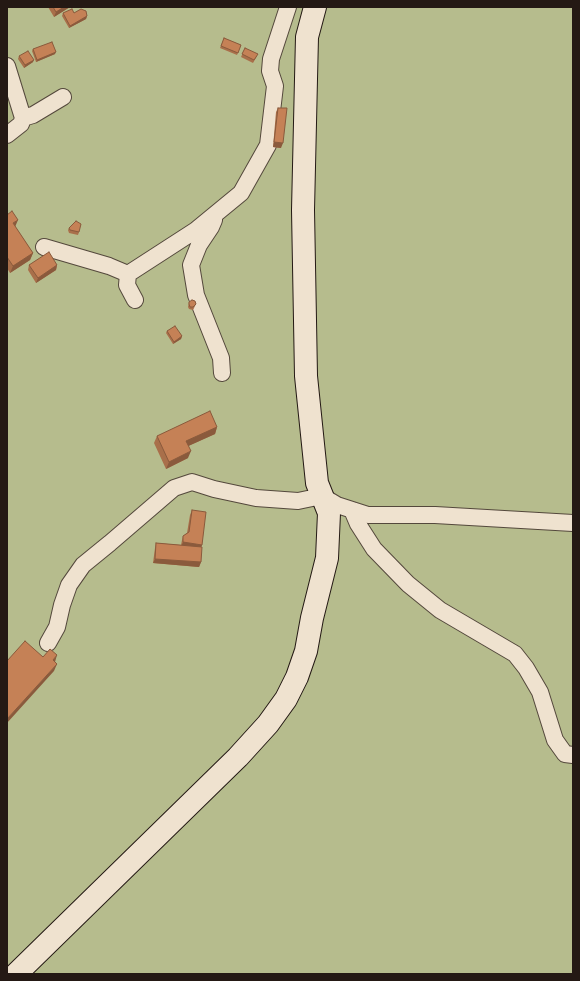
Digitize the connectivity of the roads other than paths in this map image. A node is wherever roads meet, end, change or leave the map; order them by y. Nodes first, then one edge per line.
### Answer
1 (288, 7) edge
2 (315, 7) edge
3 (7, 66) edge
4 (63, 96) dead end
5 (23, 118) junction
6 (7, 136) edge
7 (217, 213) junction
8 (44, 247) dead end
9 (128, 274) junction
10 (135, 300) dead end
11 (222, 373) dead end
12 (322, 496) junction
13 (352, 510) junction
14 (573, 524) edge
15 (48, 643) dead end
16 (573, 755) edge
17 (16, 974) edge

1 - 7 street
2 - 12 street
3 - 5 street
4 - 5 street
5 - 6 street
7 - 9 street
7 - 11 street
8 - 9 street
9 - 10 street
12 - 13 street
12 - 15 street
12 - 17 street
13 - 14 street
13 - 16 street

